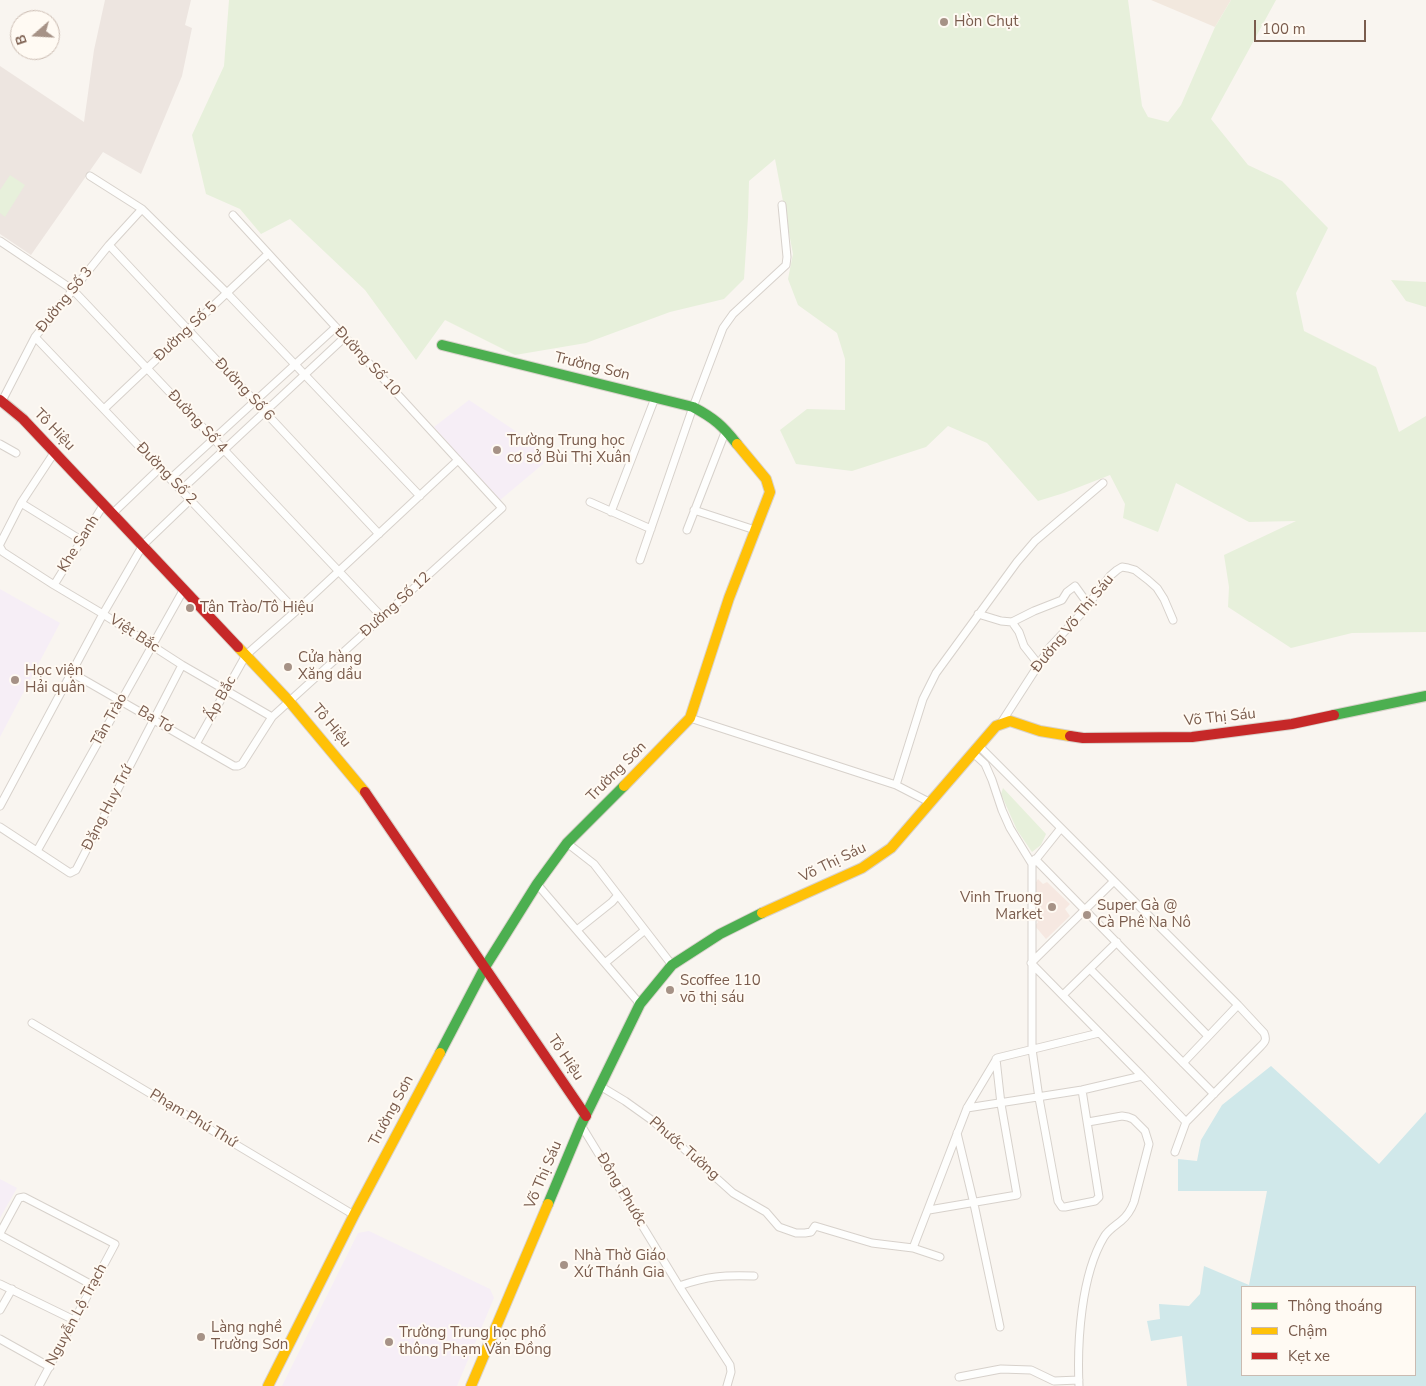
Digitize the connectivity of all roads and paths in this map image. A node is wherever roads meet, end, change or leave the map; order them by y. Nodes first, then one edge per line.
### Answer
1 (90, 176) dead end
2 (782, 205) dead end
3 (142, 209) junction
4 (233, 215) dead end
5 (0, 241) edge
6 (109, 246) junction
7 (268, 254) junction
8 (73, 290) junction
9 (227, 293) junction
10 (336, 327) junction
11 (188, 330) junction
12 (35, 337) junction
13 (345, 337) junction
14 (442, 345) dead end
15 (295, 364) junction
16 (147, 369) junction
17 (305, 374) junction
18 (655, 398) junction
19 (1, 401) edge
20 (255, 401) junction
21 (693, 407) junction
22 (104, 409) junction
23 (265, 412) junction
24 (726, 430) junction
25 (213, 440) junction
26 (0, 444) edge
27 (223, 451) junction
28 (16, 453) dead end
29 (54, 453) junction
30 (458, 460) junction
31 (160, 468) junction
32 (170, 479) junction
33 (1103, 483) dead end
34 (181, 490) junction
35 (420, 496) junction
36 (190, 500) junction
37 (590, 502) dead end
38 (22, 503) junction
39 (104, 504) junction
40 (502, 508) joint
41 (694, 510) junction
42 (611, 512) junction
43 (114, 514) junction
44 (651, 529) junction
45 (687, 530) dead end
46 (755, 530) junction
47 (379, 534) junction
48 (82, 540) junction
49 (0, 545) edge
50 (143, 545) junction
51 (640, 560) dead end
52 (339, 572) junction
53 (54, 585) junction
54 (184, 589) junction
55 (1088, 604) junction
56 (296, 611) junction
57 (104, 614) junction
58 (978, 614) junction
59 (382, 617) junction
60 (1173, 620) dead end
61 (1012, 622) junction
62 (152, 646) junction
63 (246, 655) junction
64 (182, 665) junction
65 (1039, 665) junction
66 (72, 673) junction
67 (226, 691) junction
68 (1426, 696) edge
69 (121, 701) junction
70 (289, 701) junction
71 (272, 717) junction
72 (690, 718) junction
73 (153, 719) junction
74 (1001, 723) junction
75 (196, 744) junction
76 (975, 748) junction
77 (238, 766) joint
78 (896, 785) junction
79 (930, 803) junction
80 (0, 806) edge
81 (0, 827) edge
82 (1061, 828) junction
83 (567, 843) junction
84 (37, 851) junction
85 (1034, 862) junction
86 (1114, 881) junction
87 (537, 884) junction
88 (618, 896) junction
89 (1085, 910) junction
90 (577, 930) junction
91 (645, 930) junction
92 (1117, 942) junction
93 (605, 963) junction
94 (1031, 963) junction
95 (672, 965) junction
96 (485, 967) junction
97 (1090, 968) junction
98 (1063, 995) junction
99 (640, 1004) junction
100 (1238, 1005) junction
101 (32, 1023) dead end
102 (1099, 1033) junction
103 (1208, 1036) junction
104 (1032, 1049) junction
105 (996, 1059) junction
106 (1183, 1062) junction
107 (1142, 1076) junction
108 (600, 1086) junction
109 (1082, 1090) junction
110 (1214, 1094) junction
111 (1039, 1098) junction
112 (1001, 1104) junction
113 (967, 1108) junction
114 (584, 1120) junction
115 (1088, 1122) junction
116 (1186, 1122) junction
117 (957, 1132) junction
118 (1176, 1152) dead end
119 (974, 1204) junction
120 (929, 1210) junction
121 (354, 1215) junction
122 (0, 1234) edge
123 (913, 1248) junction
124 (940, 1257) dead end
125 (754, 1276) dead end
126 (0, 1284) edge
127 (92, 1285) junction
128 (679, 1286) junction
129 (12, 1289) junction
130 (0, 1310) edge
131 (74, 1320) junction
132 (1000, 1328) dead end
133 (0, 1339) edge
134 (50, 1367) junction
135 (959, 1377) dead end
136 (1079, 1383) edge
137 (39, 1386) edge
138 (268, 1386) edge
139 (471, 1386) edge
140 (727, 1386) edge

1 - 3 street
2 - 21 street
3 - 6 street, Đường Số 3
3 - 9 street
4 - 7 street, Đường Số 10
5 - 8 street, Đường Số 4
6 - 8 street, Đường Số 3
6 - 11 street, Đường Số 6
7 - 9 street, Đường Số 5
7 - 10 street, Đường Số 10
8 - 12 street, Đường Số 3
8 - 16 street, Đường Số 4
9 - 11 street, Đường Số 5
9 - 15 street
10 - 13 street, Đường Số 10
10 - 15 street
11 - 16 street, Đường Số 5
11 - 20 street, Đường Số 6
12 - 19 street, Đường Số 3
12 - 22 street, Đường Số 2
13 - 17 street
13 - 30 street, Đường Số 10
14 - 18 street, Trường Sơn
15 - 17 street
15 - 20 street
16 - 22 street, Đường Số 5
16 - 25 street, Đường Số 4
17 - 23 street
17 - 35 street
18 - 21 street, Trường Sơn
18 - 42 street
19 - 29 street, Tô Hiệu
20 - 23 street, Đường Số 6
20 - 25 street
21 - 24 street, Trường Sơn
21 - 44 street
22 - 31 street, Đường Số 2
23 - 27 street
23 - 47 street, Đường Số 6
24 - 41 street
24 - 46 street, Trường Sơn
25 - 27 street, Đường Số 4
25 - 32 street
26 - 28 street
27 - 34 street
27 - 52 street, Đường Số 4
29 - 38 street, Việt Bắc
29 - 39 street, Tô Hiệu
30 - 35 street, Ấp Bắc
30 - 40 street, Đường Số 10
31 - 32 street, Đường Số 2
31 - 43 street
32 - 34 street, Đường Số 2
33 - 58 street
34 - 36 street, Đường Số 2
35 - 47 street, Ấp Bắc
36 - 50 street
36 - 56 street, Đường Số 2
37 - 42 street
38 - 48 street
38 - 49 street, Việt Bắc
39 - 43 street, Tô Hiệu
39 - 48 street, Khe Sanh
40 - 59 street, Đường Số 12
41 - 45 street
41 - 46 street
42 - 44 street
43 - 50 street, Tô Hiệu
44 - 51 street
46 - 72 street, Trường Sơn
47 - 52 street, Ấp Bắc
48 - 53 street, Khe Sanh
49 - 53 street, Việt Bắc
50 - 54 street, Tô Hiệu
50 - 57 street
52 - 56 street, Ấp Bắc
52 - 59 street, Đường Số 4
53 - 57 street, Việt Bắc
54 - 62 street, Tân Trào
54 - 63 street, Tô Hiệu
55 - 60 street, Đường Võ Thị Sáu
55 - 61 street
55 - 65 street, Đường Võ Thị Sáu
56 - 63 street, Ấp Bắc
57 - 62 street, Việt Bắc
57 - 66 street
58 - 61 street
58 - 78 street
59 - 70 street, Đường Số 12
61 - 65 street
62 - 64 street, Việt Bắc
62 - 69 street, Tân Trào
63 - 67 street, Ấp Bắc
63 - 70 street, Tô Hiệu
64 - 67 street, Việt Bắc
64 - 73 street, Đặng Huy Trứ
65 - 74 street, Đường Võ Thị Sáu
66 - 69 street, Ba Tơ
66 - 80 street
67 - 71 street, Việt Bắc
67 - 75 street, Ấp Bắc
68 - 74 street, Võ Thị Sáu
69 - 73 street, Ba Tơ
69 - 84 street, Tân Trào
70 - 71 street, Đường Số 12
70 - 96 street, Tô Hiệu
71 - 77 street, Đường Số 12
72 - 78 street
72 - 83 street, Trường Sơn
73 - 75 street, Ba Tơ
73 - 84 street, Đặng Huy Trứ
74 - 76 street, Võ Thị Sáu
75 - 77 street, Ba Tơ
76 - 79 street, Võ Thị Sáu
76 - 82 street
76 - 85 street
78 - 79 street
79 - 95 street, Võ Thị Sáu
81 - 84 street, Đặng Huy Trứ
82 - 85 street
82 - 86 street
83 - 87 street, Trường Sơn
83 - 88 street
85 - 89 street
85 - 94 street
86 - 89 street
86 - 100 street
87 - 90 street
87 - 96 street, Trường Sơn
88 - 90 street
88 - 91 street
89 - 92 street
89 - 94 street
90 - 93 street
91 - 93 street
91 - 95 street
92 - 97 street
92 - 103 street
93 - 99 street
94 - 98 street
94 - 104 street
95 - 99 street, Võ Thị Sáu
96 - 114 street, Tô Hiệu
96 - 121 street, Trường Sơn
97 - 98 street
97 - 106 street
98 - 102 street
99 - 108 street, Võ Thị Sáu
100 - 103 street
100 - 110 street
101 - 121 street, Phạm Phú Thứ
102 - 104 street
102 - 107 street
103 - 106 street
104 - 105 street
104 - 111 street
105 - 112 street
105 - 113 street
106 - 110 street
107 - 109 street
107 - 116 street
108 - 114 street, Võ Thị Sáu
108 - 123 street, Phước Tường
109 - 111 street
109 - 115 street
110 - 116 street
111 - 112 street
111 - 115 street
112 - 113 street
112 - 119 street
113 - 117 street
114 - 128 street, Đông Phước
114 - 139 street, Võ Thị Sáu
115 - 136 street
116 - 118 street
117 - 119 street
117 - 120 street
119 - 120 street
119 - 132 street
120 - 123 street
121 - 138 street, Trường Sơn
122 - 127 street
122 - 127 street, Nguyễn Lộ Trạch
123 - 124 street
125 - 128 street
126 - 129 street
127 - 131 street, Nguyễn Lộ Trạch
128 - 140 street, Đông Phước
129 - 130 street
129 - 131 street
131 - 134 street, Nguyễn Lộ Trạch
133 - 134 street
134 - 137 street, Nguyễn Lộ Trạch
135 - 136 street

